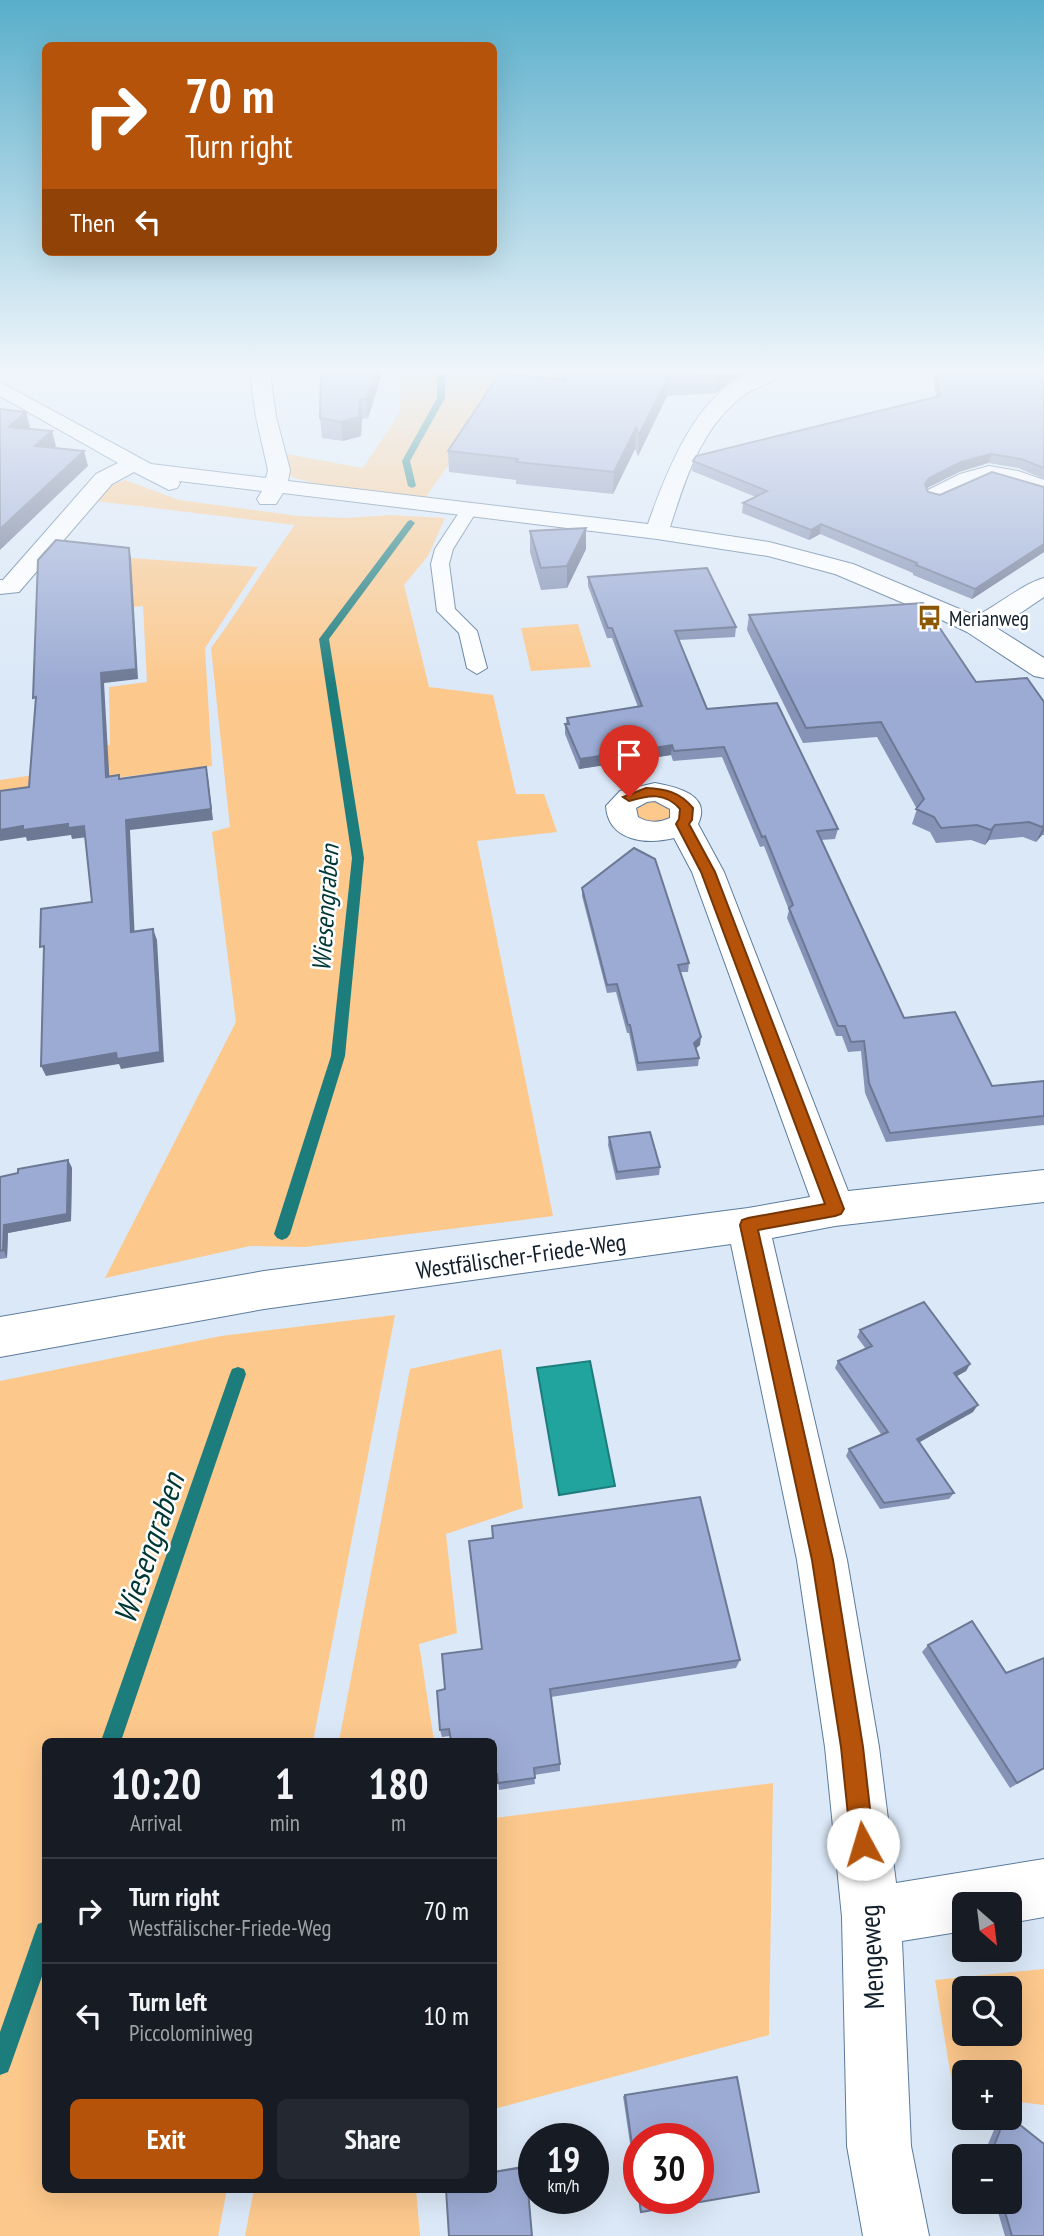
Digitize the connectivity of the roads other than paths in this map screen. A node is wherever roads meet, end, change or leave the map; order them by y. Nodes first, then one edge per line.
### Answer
1 (109, 477) edge
2 (159, 477) edge
3 (277, 477) edge
4 (677, 477) edge
5 (968, 477) edge
6 (1010, 477) edge
7 (1044, 488) edge
8 (272, 493) junction
9 (936, 495) edge
10 (470, 509) junction
11 (657, 532) junction
12 (1044, 586) edge
13 (5, 587) edge
14 (976, 626) junction
15 (477, 668) dead end
16 (1044, 670) edge
17 (682, 824) dead end
18 (1044, 1185) edge
19 (835, 1209) junction
20 (748, 1225) junction
21 (0, 1337) edge
22 (1044, 1888) edge
23 (871, 1917) junction
24 (896, 2236) edge

1 - 13 street
2 - 8 street
3 - 8 street
4 - 11 street
5 - 9 street
6 - 7 street
8 - 10 street
10 - 11 street
10 - 15 lane
11 - 14 street
12 - 14 street
14 - 16 street
17 - 19 street
18 - 19 street, Westfälischer-Friede-Weg
19 - 20 street, Westfälischer-Friede-Weg
20 - 21 street, Westfälischer-Friede-Weg
20 - 23 street, Mengeweg
22 - 23 street
23 - 24 street, Mengeweg

